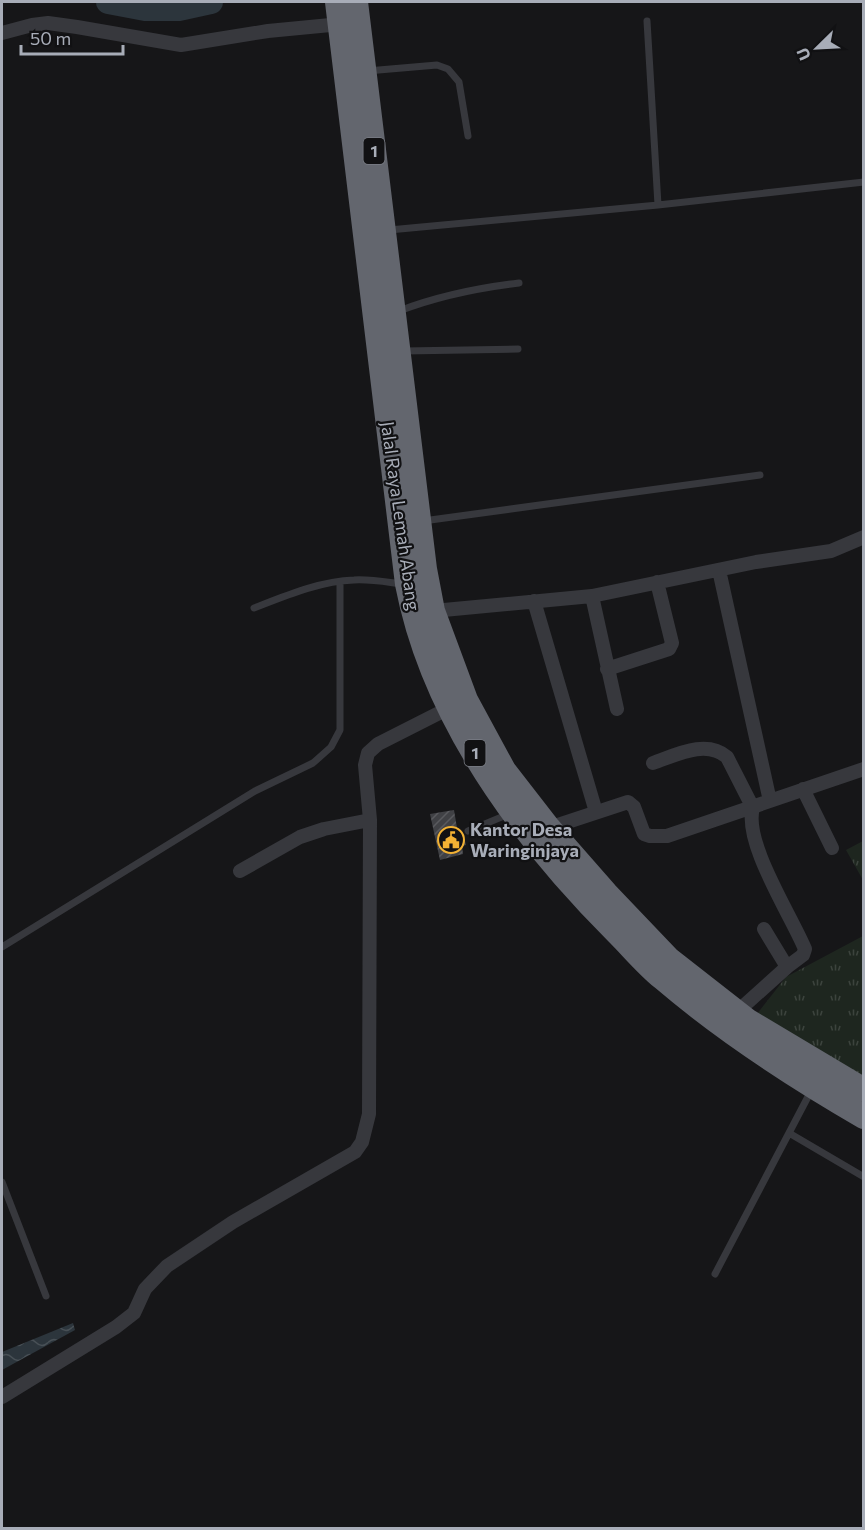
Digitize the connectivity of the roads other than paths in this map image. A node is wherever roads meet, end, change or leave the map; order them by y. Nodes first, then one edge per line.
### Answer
1 (356, 2) edge
2 (339, 13) edge
3 (647, 21) dead end
4 (2, 33) edge
5 (365, 72) junction
6 (468, 136) dead end
7 (864, 182) edge
8 (658, 205) junction
9 (375, 231) junction
10 (519, 283) dead end
11 (394, 313) junction
12 (518, 349) dead end
13 (398, 351) junction
14 (760, 475) dead end
15 (418, 522) junction
16 (864, 537) edge
17 (719, 570) junction
18 (340, 582) junction
19 (657, 582) junction
20 (407, 584) junction
21 (592, 596) junction
22 (534, 601) junction
23 (254, 608) dead end
24 (433, 611) junction
25 (607, 669) junction
26 (449, 708) junction
27 (617, 709) dead end
28 (653, 763) dead end
29 (864, 770) edge
30 (803, 789) junction
31 (770, 801) junction
32 (753, 808) junction
33 (514, 812) junction
34 (596, 812) junction
35 (370, 820) junction
36 (549, 828) junction
37 (468, 831) dead end
38 (832, 848) dead end
39 (240, 871) dead end
40 (764, 929) dead end
41 (2, 947) edge
42 (787, 967) junction
43 (737, 1012) junction
44 (819, 1078) junction
45 (864, 1090) edge
46 (864, 1117) edge
47 (789, 1133) junction
48 (864, 1177) edge
49 (2, 1182) edge
50 (715, 1274) dead end
51 (46, 1296) dead end
52 (2, 1397) edge

1 - 5 highway, 1
2 - 4 street
2 - 9 highway, 1
3 - 8 lane
5 - 6 lane
5 - 9 highway, 1
7 - 8 lane
8 - 9 lane
9 - 11 highway, Jalal Raya Lemah Abang / 1
9 - 20 highway, Jalal Raya Lemah Abang / 1
10 - 11 lane
11 - 13 highway, Jalal Raya Lemah Abang / 1
12 - 13 lane
13 - 15 highway, Jalal Raya Lemah Abang / 1
14 - 15 lane
15 - 24 highway, Jalal Raya Lemah Abang / 1
16 - 17 street
17 - 19 street
17 - 31 street
18 - 20 lane
18 - 23 lane
18 - 41 lane
19 - 21 street
19 - 25 street
20 - 26 highway, Jalal Raya Lemah Abang / 1
21 - 22 street
21 - 25 street
22 - 24 street
22 - 34 street
24 - 36 highway, Jalal Raya Lemah Abang / 1
25 - 27 street
26 - 33 highway, Jalal Raya Lemah Abang / 1
26 - 35 street
28 - 32 street
29 - 30 street
30 - 31 street
30 - 38 street
31 - 32 street
32 - 34 street
32 - 42 street
33 - 37 lane
33 - 44 highway, Jalal Raya Lemah Abang / 1
34 - 36 street
35 - 39 street
35 - 52 street
36 - 43 highway, Jalal Raya Lemah Abang / 1
40 - 42 street
42 - 43 street
43 - 44 highway, Jalal Raya Lemah Abang / 1
44 - 45 highway, Jalal Raya Lemah Abang / 1
44 - 46 highway, Jalal Raya Lemah Abang / 1
44 - 47 lane
47 - 48 lane
47 - 50 lane
49 - 51 lane

